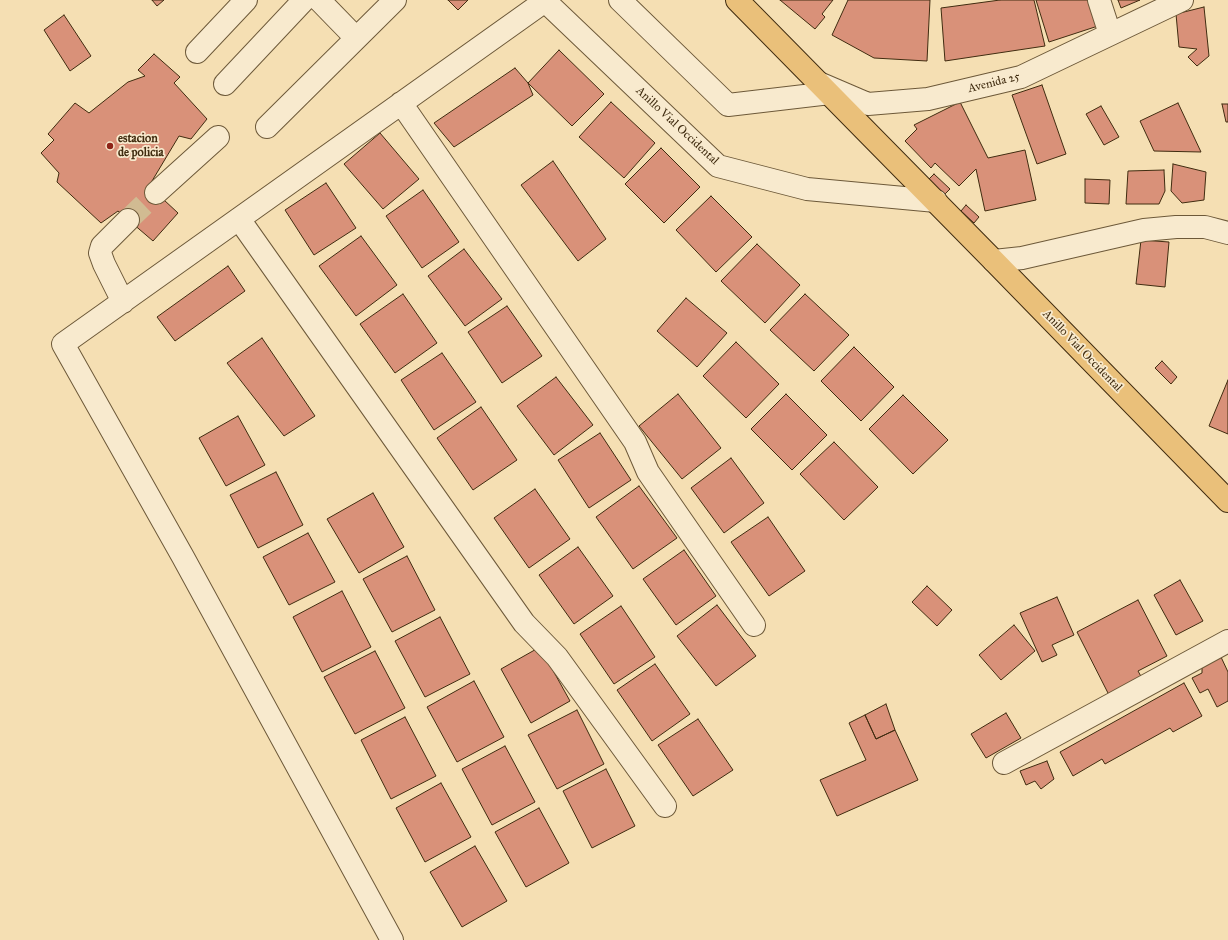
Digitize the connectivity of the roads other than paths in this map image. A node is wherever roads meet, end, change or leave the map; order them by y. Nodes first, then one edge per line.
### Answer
1 (246, 0) edge
2 (304, 0) edge
3 (318, 0) edge
4 (395, 0) edge
5 (545, 0) edge
6 (620, 0) edge
7 (737, 0) edge
8 (1099, 0) edge
9 (1182, 0) edge
10 (1110, 34) junction
11 (356, 38) junction
12 (197, 52) dead end
13 (225, 84) dead end
14 (824, 88) junction
15 (401, 104) junction
16 (267, 127) dead end
17 (218, 137) dead end
18 (156, 193) tunnel mouth
19 (936, 202) junction
20 (239, 219) junction
21 (128, 220) tunnel mouth
22 (1228, 233) edge
23 (994, 261) junction
24 (123, 302) junction
25 (1228, 501) edge
26 (754, 625) dead end
27 (1228, 641) edge
28 (1004, 763) dead end
29 (665, 806) dead end
30 (392, 940) edge

1 - 12 street
2 - 13 street
3 - 11 street
4 - 11 street
5 - 15 street
5 - 19 street, Anillo Vial Occidental
6 - 14 street
7 - 14 highway, Anillo Vial Occidental
8 - 10 street
9 - 10 street, Avenida 25
10 - 14 street, Avenida 25
11 - 16 street
14 - 19 highway, Anillo Vial Occidental
15 - 20 street
15 - 26 street
17 - 18 street
19 - 23 highway, Anillo Vial Occidental
20 - 24 street
20 - 29 street
21 - 24 street
22 - 23 street
23 - 25 highway, Anillo Vial Occidental
24 - 30 street
27 - 28 street

